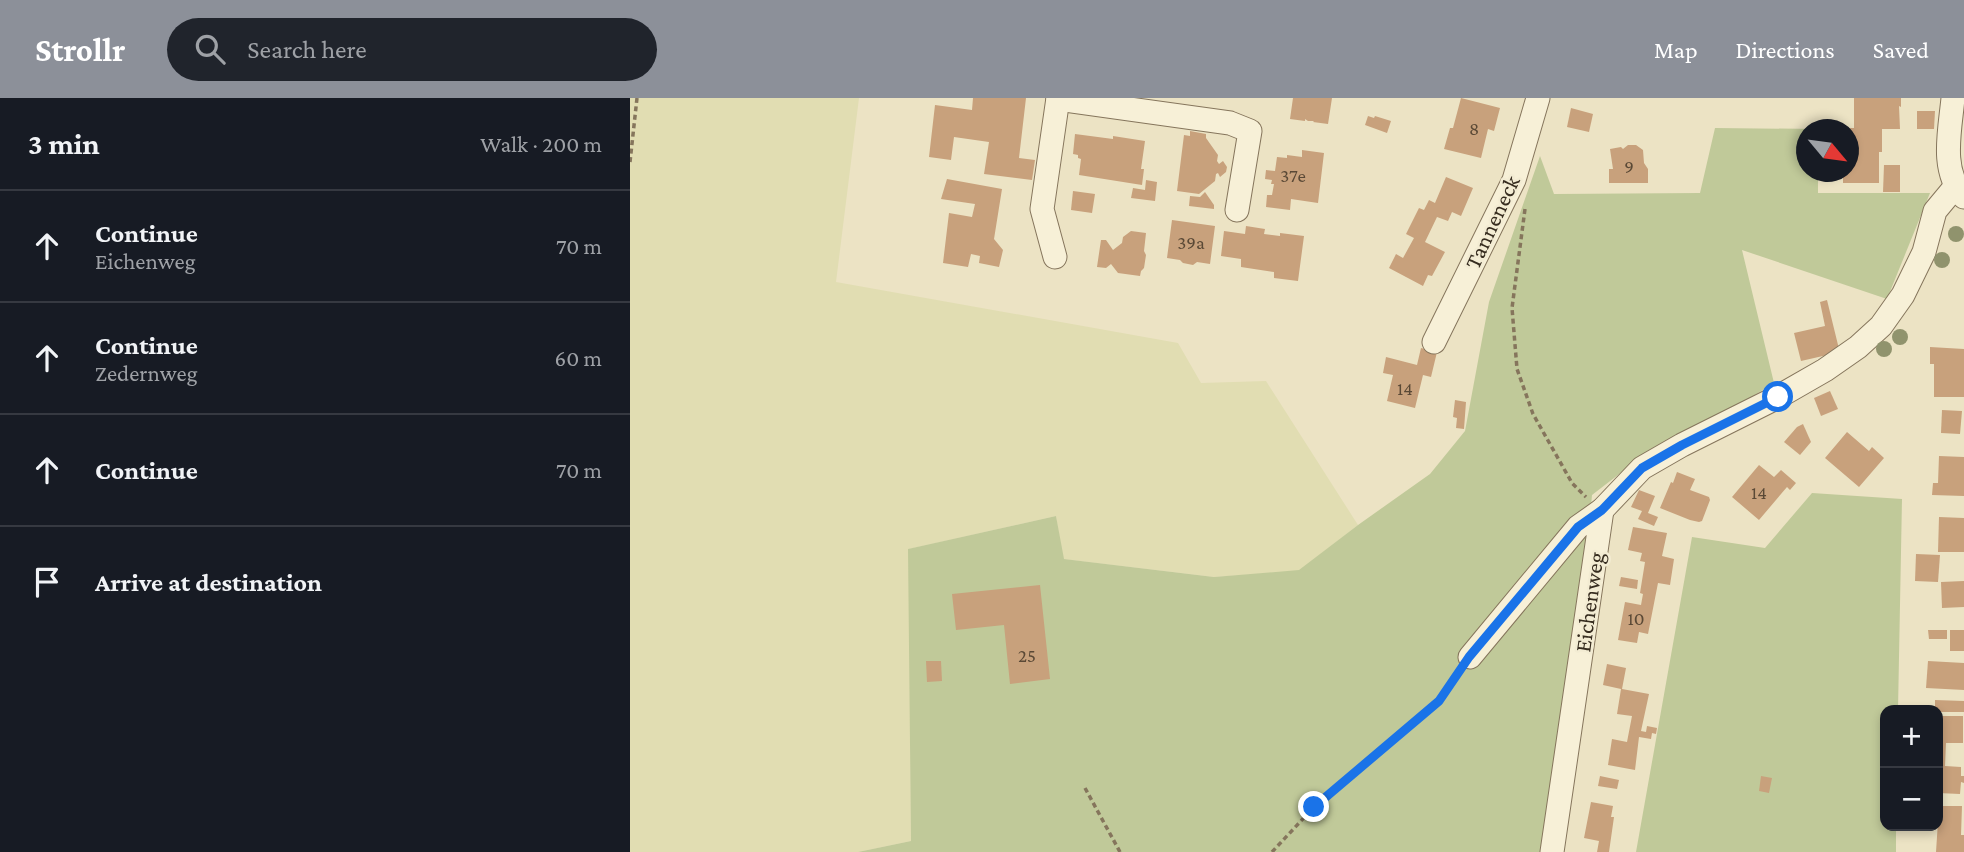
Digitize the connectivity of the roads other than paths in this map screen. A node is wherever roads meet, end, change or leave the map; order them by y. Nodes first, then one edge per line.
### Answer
1 (1058, 98) edge
2 (1538, 98) edge
3 (1953, 98) edge
4 (1959, 192) edge
5 (1237, 210) dead end
6 (1055, 257) dead end
7 (1434, 342) dead end
8 (1602, 510) junction
9 (1469, 657) road end
10 (1552, 852) edge

1 - 5 street
1 - 6 street
2 - 7 street, Tanneneck
3 - 4 street
4 - 8 street
8 - 9 street
8 - 10 street, Eichenweg

